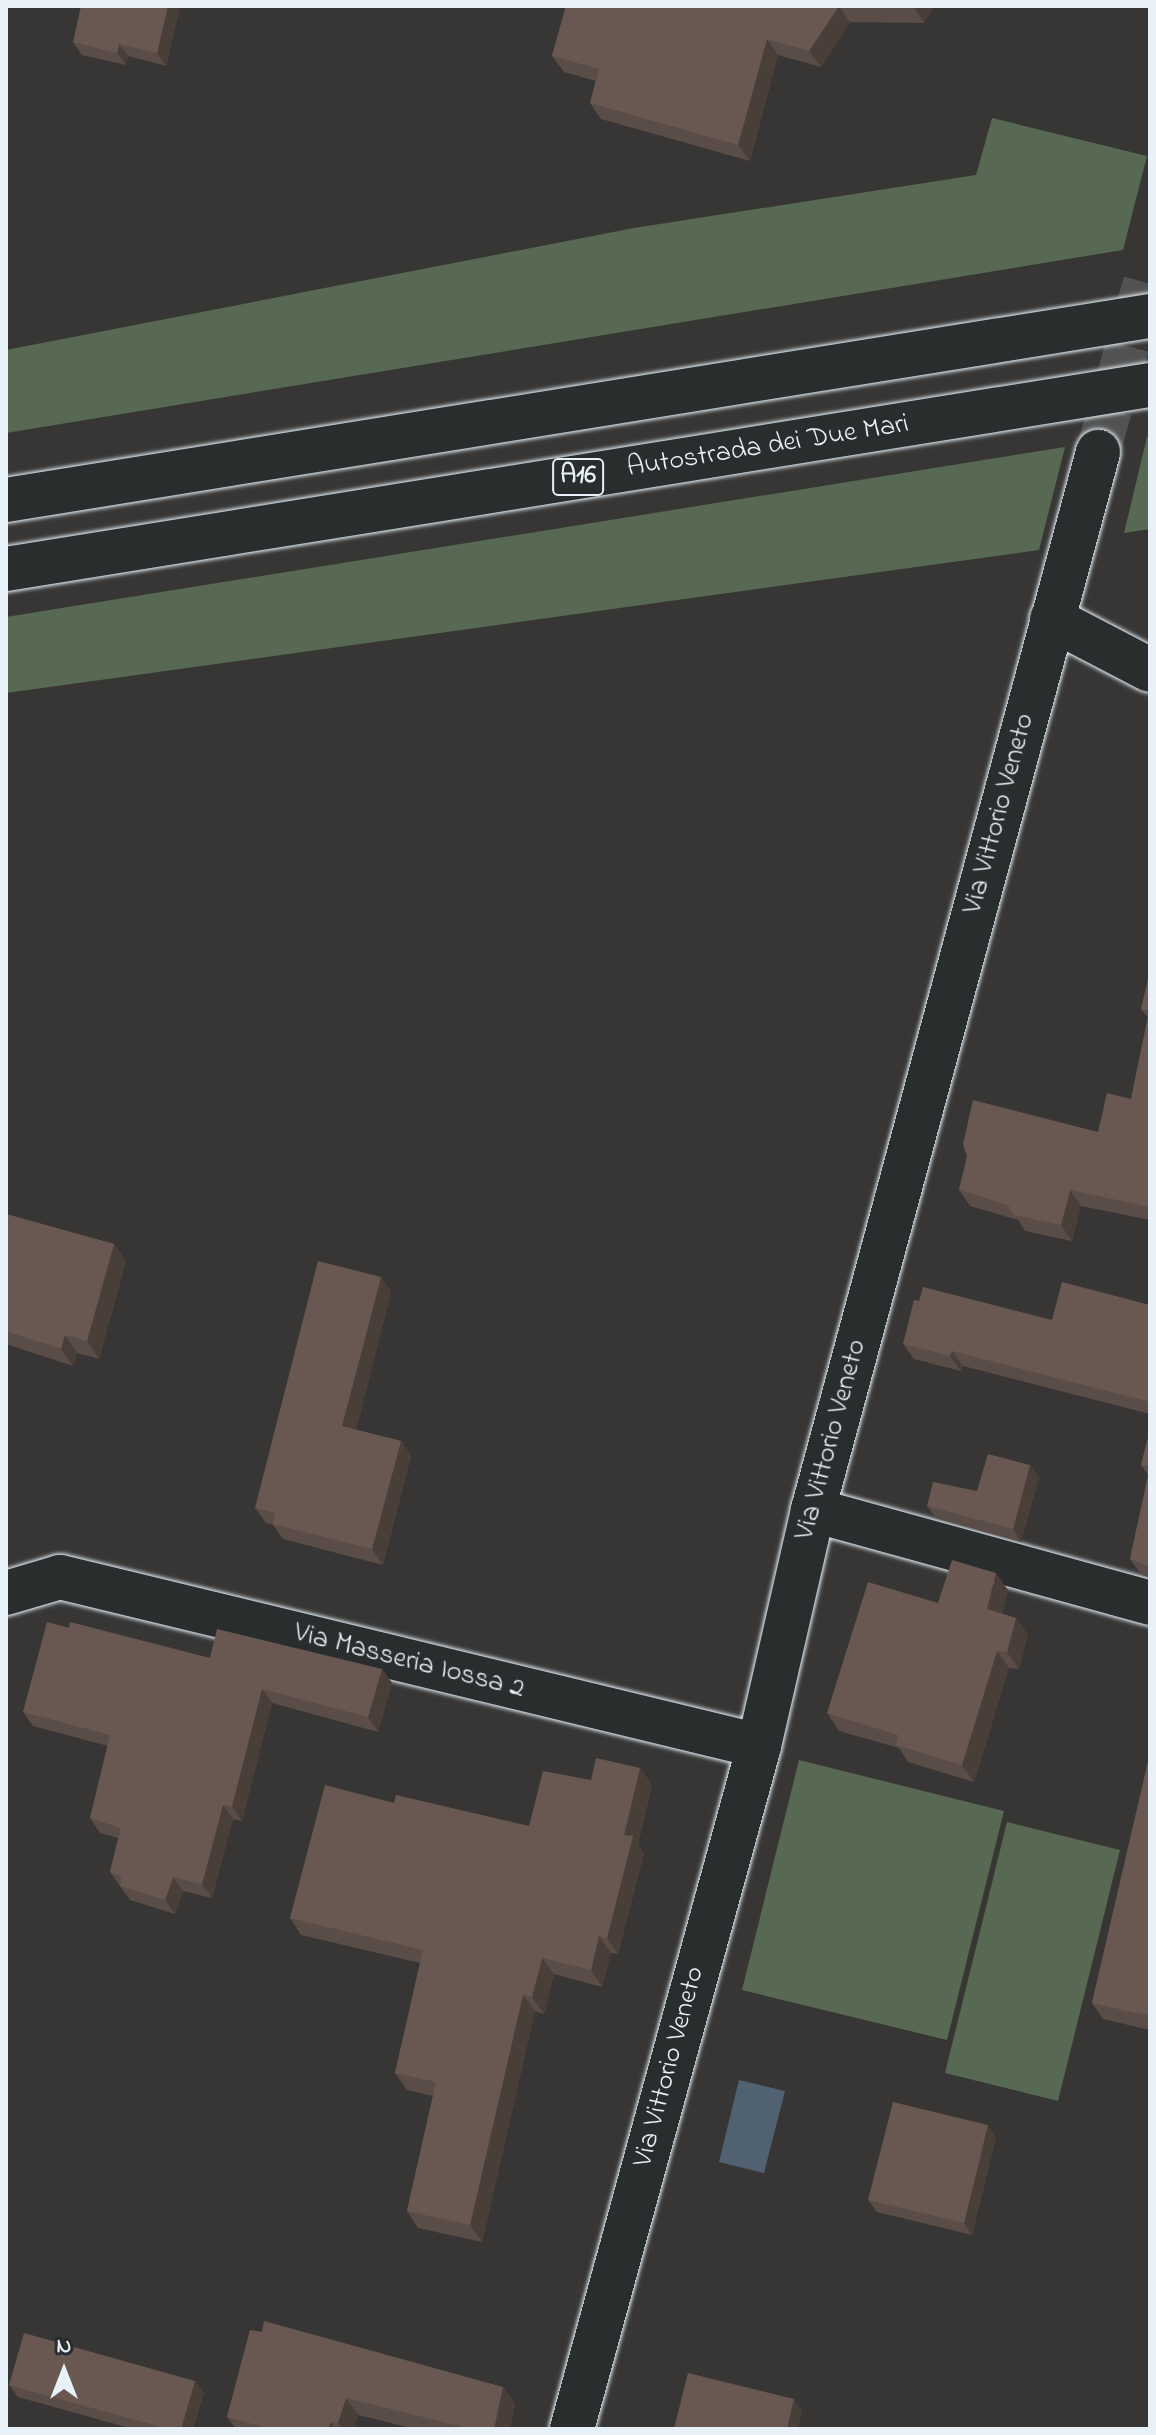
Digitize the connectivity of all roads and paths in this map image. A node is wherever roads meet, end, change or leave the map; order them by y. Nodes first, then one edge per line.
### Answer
1 (1150, 316) edge
2 (1150, 385) edge
3 (1098, 452) tunnel mouth
4 (6, 500) edge
5 (6, 569) edge
6 (1052, 619) junction
7 (1150, 670) edge
8 (813, 1510) junction
9 (6, 1593) edge
10 (1150, 1603) edge
11 (759, 1746) junction
12 (572, 2429) edge

1 - 4 main road
2 - 5 main road, Autostrada dei Due Mari / A16
3 - 6 main road, Via Vittorio Veneto
6 - 7 main road
6 - 8 main road, Via Vittorio Veneto
8 - 10 main road
8 - 11 main road, Via Vittorio Veneto
9 - 11 main road, Via Masseria Iossa 2
11 - 12 main road, Via Vittorio Veneto

